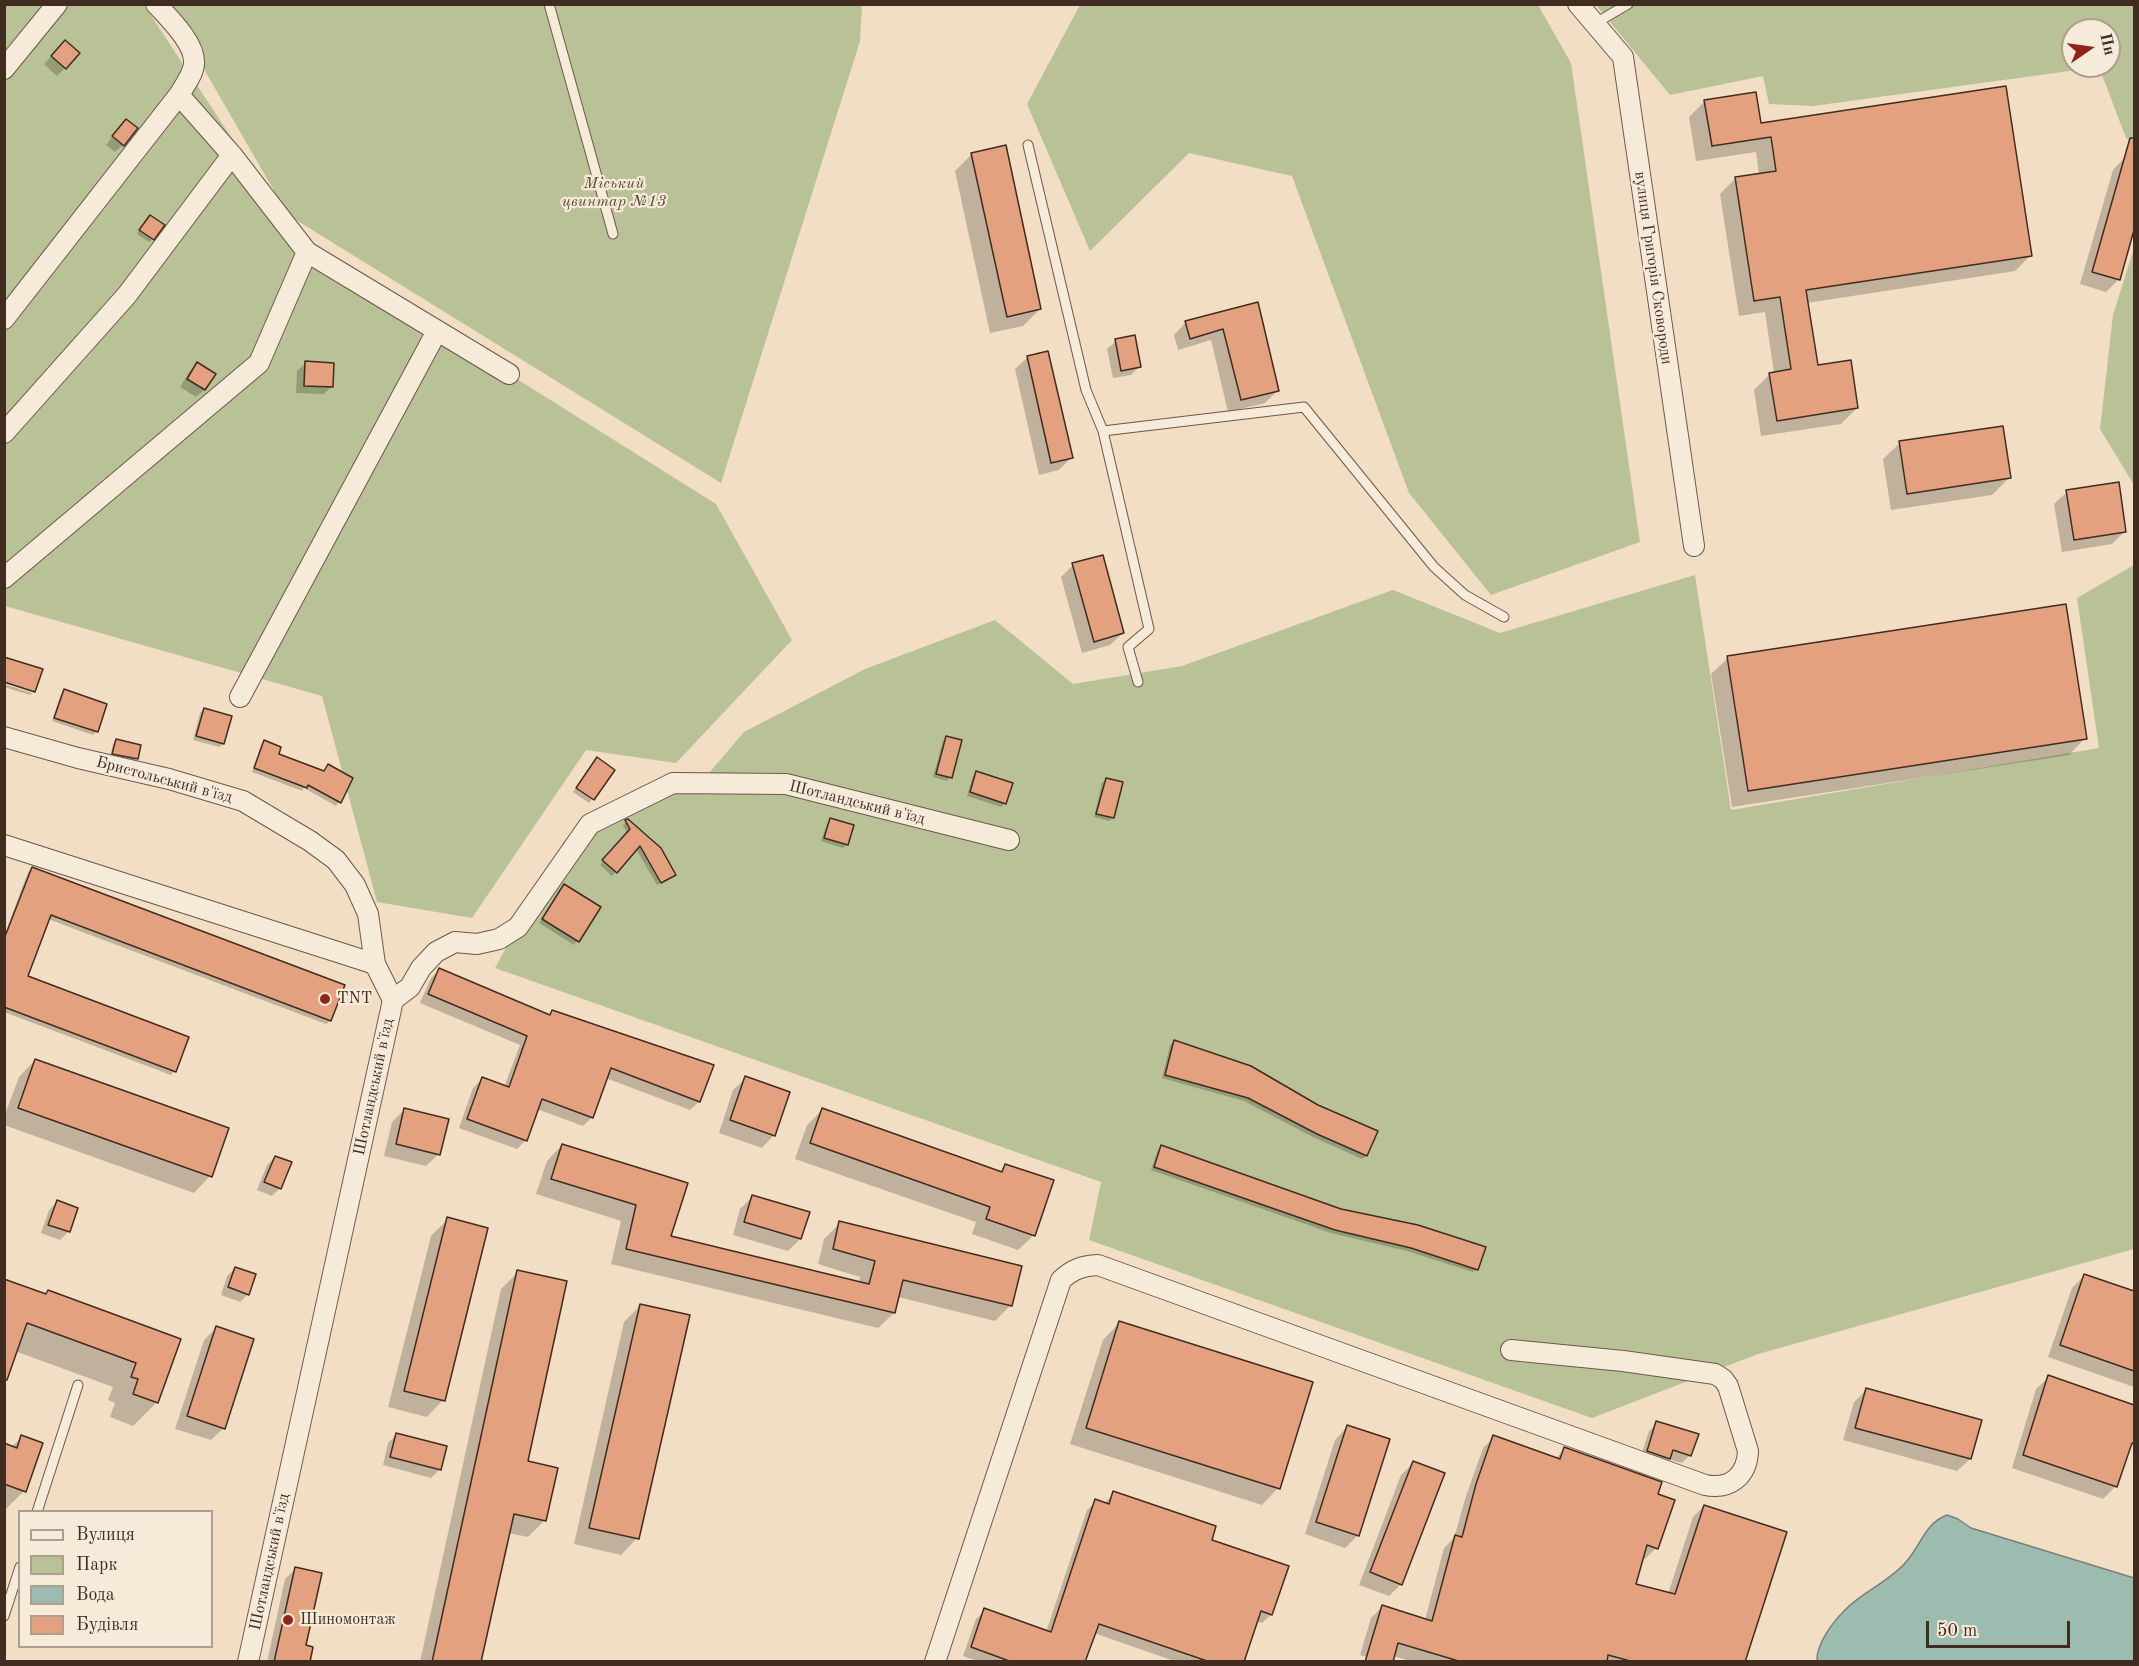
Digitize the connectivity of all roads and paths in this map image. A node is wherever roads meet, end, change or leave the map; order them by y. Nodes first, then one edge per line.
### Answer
1 (57, 4) edge
2 (156, 4) edge
3 (549, 4) edge
4 (1578, 4) edge
5 (1628, 4) edge
6 (1594, 24) junction
7 (4, 69) edge
8 (179, 95) junction
9 (1028, 145) dead end
10 (232, 155) junction
11 (613, 234) dead end
12 (307, 252) junction
13 (4, 320) edge
14 (437, 331) junction
15 (509, 374) dead end
16 (1103, 431) junction
17 (4, 433) edge
18 (1694, 546) dead end
19 (4, 578) edge
20 (1504, 617) dead end
21 (1138, 682) dead end
22 (240, 697) dead end
23 (4, 737) edge
24 (1009, 840) dead end
25 (4, 845) edge
26 (375, 964) junction
27 (393, 1000) junction
28 (1511, 1350) dead end
29 (78, 1385) dead end
30 (38, 1510) edge
31 (18, 1573) edge
32 (4, 1616) edge
33 (248, 1662) edge
34 (935, 1662) edge

1 - 7 street
2 - 8 street
3 - 11 lane
4 - 6 street, вулиця Григорія Сковороди
5 - 6 lane
6 - 18 street, вулиця Григорія Сковороди
8 - 10 street
8 - 13 street
9 - 16 lane
10 - 12 street
10 - 17 street
12 - 14 street
12 - 19 street
14 - 15 street
14 - 22 street
16 - 20 lane
16 - 21 lane
23 - 26 street, Бристольський в'їзд
24 - 27 street, Шотландський в'їзд
25 - 26 street
26 - 27 street, Бристольський в'їзд
27 - 33 street, Шотландський в'їзд
28 - 34 street
29 - 30 lane
31 - 32 lane

